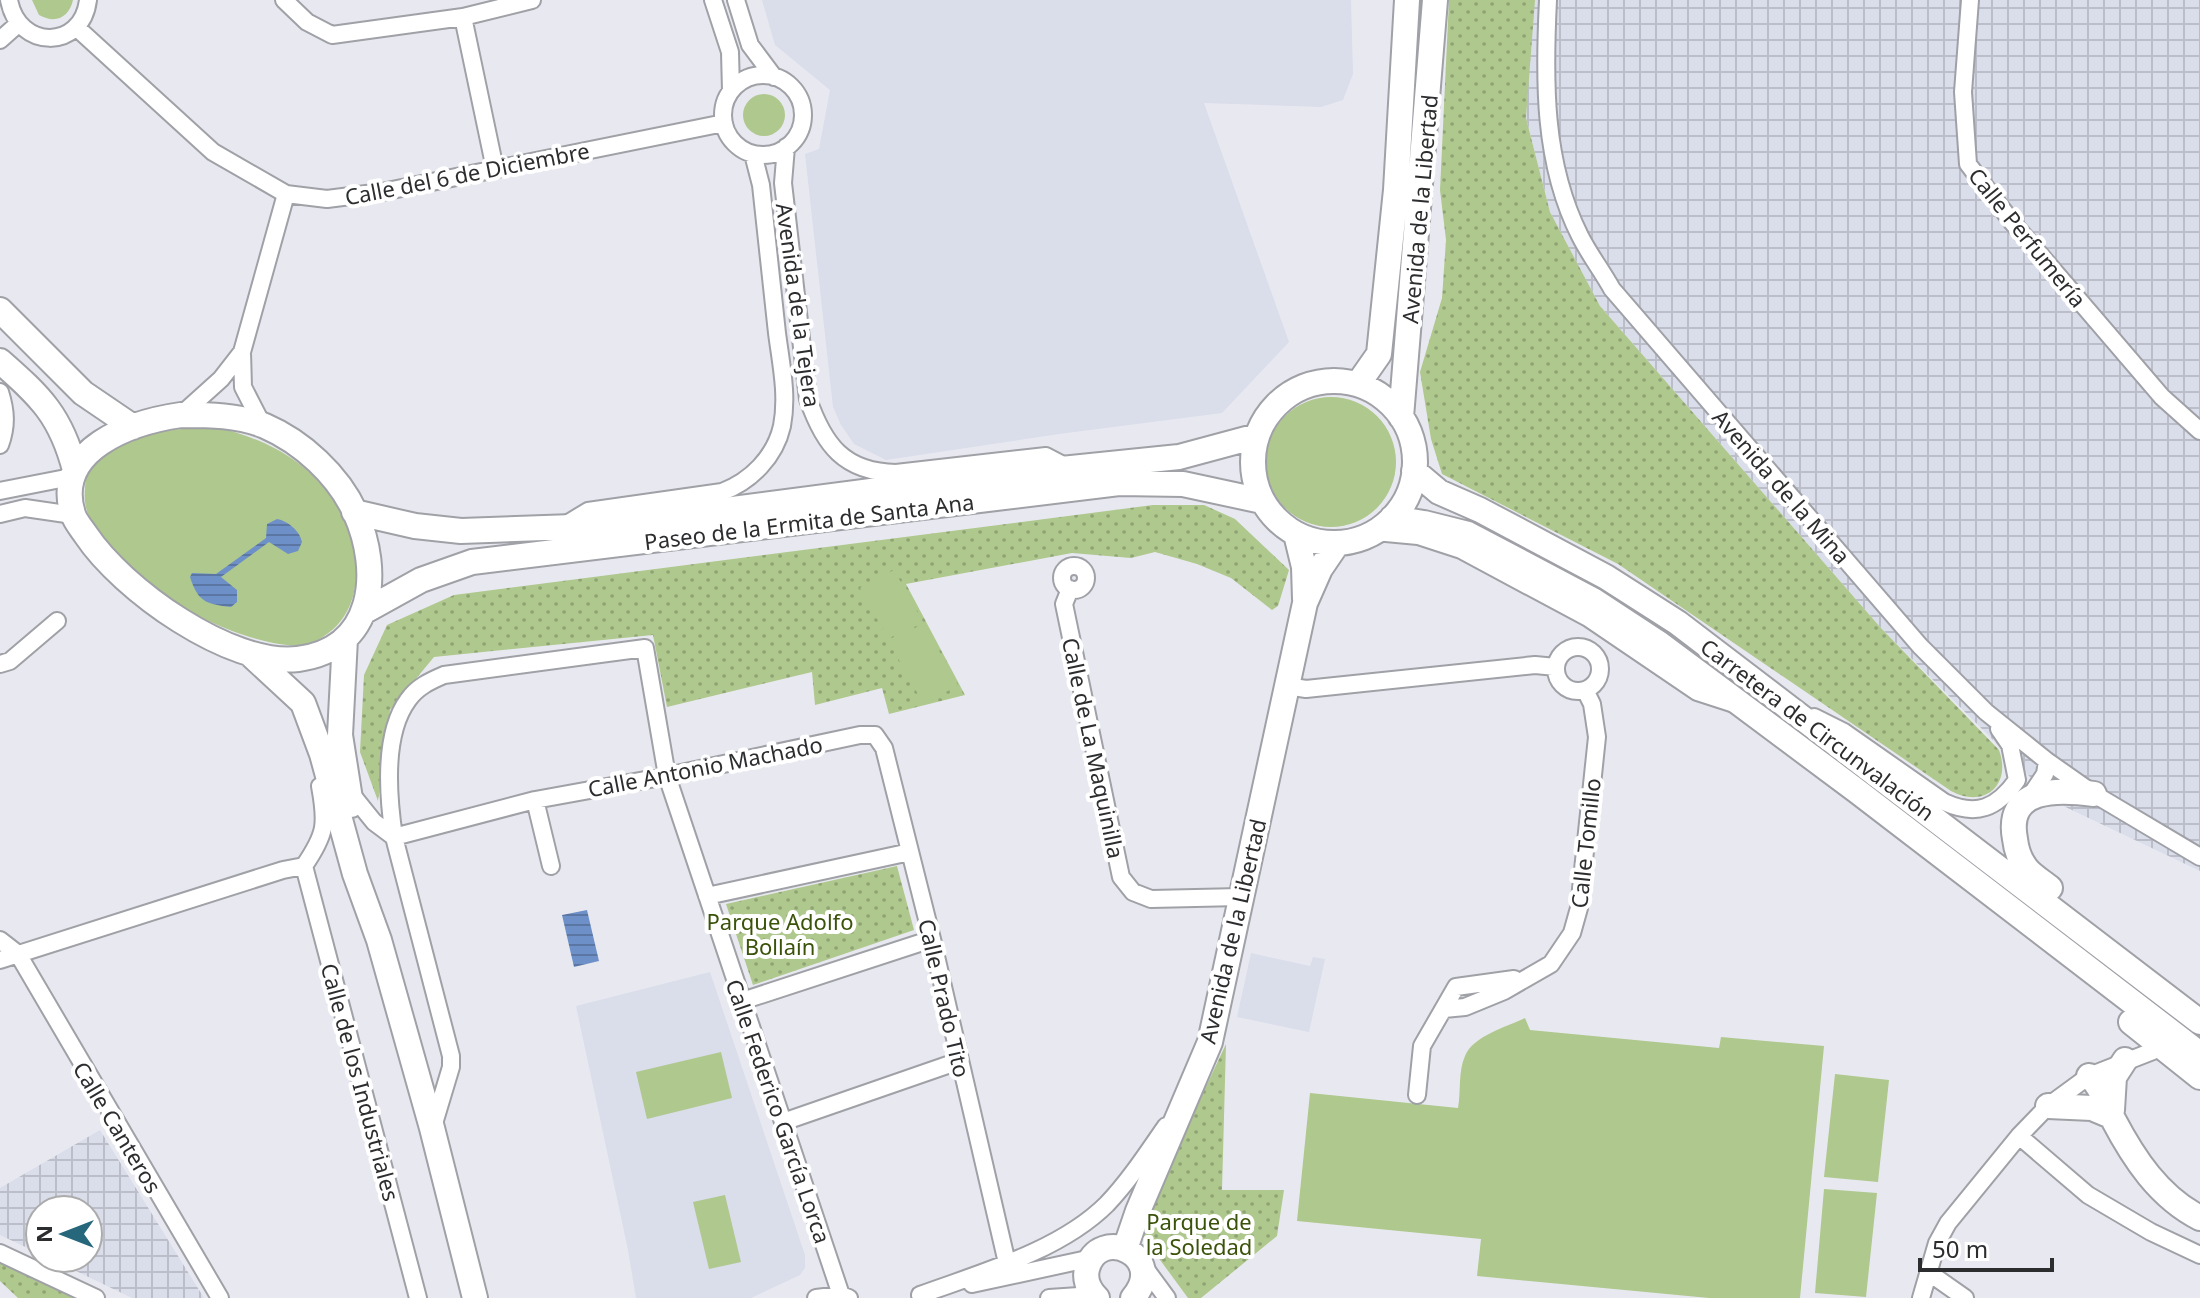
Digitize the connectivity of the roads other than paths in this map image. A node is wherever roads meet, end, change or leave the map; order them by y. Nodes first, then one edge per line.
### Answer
1 (9, 0) edge
2 (88, 0) edge
3 (284, 0) edge
4 (532, 0) edge
5 (713, 0) edge
6 (736, 0) edge
7 (1407, 0) edge
8 (1435, 0) edge
9 (1548, 0) edge
10 (1970, 0) edge
11 (463, 17) junction
12 (18, 24) junction
13 (76, 27) junction
14 (0, 40) edge
15 (774, 77) junction
16 (731, 91) junction
17 (724, 123) junction
18 (786, 147) junction
19 (753, 154) junction
20 (495, 169) junction
21 (286, 194) junction
22 (0, 310) edge
23 (242, 352) junction
24 (0, 361) edge
25 (1358, 384) junction
26 (0, 392) edge
27 (181, 415) junction
28 (1401, 417) junction
29 (262, 424) junction
30 (133, 427) junction
31 (2200, 431) edge
32 (1257, 436) junction
33 (0, 445) edge
34 (1071, 468) junction
35 (1414, 471) junction
36 (73, 474) junction
37 (0, 491) edge
38 (1262, 501) junction
39 (354, 512) junction
40 (0, 514) edge
41 (73, 515) junction
42 (1384, 525) junction
43 (560, 528) junction
44 (1296, 534) junction
45 (1337, 544) junction
46 (1070, 589) dead end
47 (1305, 603) junction
48 (365, 611) junction
49 (57, 621) dead end
50 (345, 639) junction
51 (248, 653) junction
52 (0, 664) edge
53 (1556, 667) junction
54 (1287, 686) junction
55 (1585, 690) junction
56 (1783, 702) junction
57 (303, 703) junction
58 (1986, 712) junction
59 (875, 735) joint
60 (2047, 761) junction
61 (667, 776) junction
62 (347, 789) junction
63 (2023, 789) junction
64 (2094, 794) junction
65 (535, 800) junction
66 (394, 837) junction
67 (910, 852) junction
68 (2200, 857) edge
69 (304, 866) junction
70 (551, 866) dead end
71 (707, 896) junction
72 (1240, 897) junction
73 (2044, 936) junction
74 (932, 939) junction
75 (0, 940) edge
76 (379, 940) junction
77 (18, 954) junction
78 (0, 960) edge
79 (2162, 994) junction
80 (742, 1001) junction
81 (2200, 1022) edge
82 (2153, 1051) dead end
83 (2200, 1054) edge
84 (2125, 1060) junction
85 (959, 1061) junction
86 (2089, 1076) junction
87 (2200, 1077) edge
88 (1417, 1095) dead end
89 (1184, 1102) junction
90 (2048, 1106) junction
91 (2111, 1116) junction
92 (783, 1122) junction
93 (432, 1128) junction
94 (2019, 1136) junction
95 (2200, 1218) edge
96 (0, 1253) edge
97 (2200, 1255) edge
98 (1133, 1256) junction
99 (1092, 1258) junction
100 (1007, 1263) junction
101 (1928, 1272) junction
102 (845, 1296) edge
103 (914, 1297) edge
104 (1095, 1297) edge
105 (96, 1298) edge
106 (220, 1298) edge
107 (418, 1298) edge
108 (475, 1298) edge
109 (816, 1298) edge
110 (1049, 1298) edge
111 (1133, 1298) edge
112 (1167, 1298) edge
113 (1921, 1298) edge
114 (1965, 1298) edge

1 - 12 street
2 - 13 street
3 - 11 street
4 - 11 street
5 - 16 street
6 - 15 street
7 - 25 main road, Avenida de la Libertad
8 - 28 main road, Avenida de la Libertad
9 - 58 street, Avenida de la Mina
10 - 31 street, Calle Perfumería
11 - 20 street
12 - 13 street
12 - 14 street
13 - 21 street, Calle del 6 de Diciembre
15 - 16 street
15 - 18 street
16 - 17 street
17 - 19 street
17 - 20 street, Calle del 6 de Diciembre
18 - 19 street
18 - 34 street, Avenida de la Tejera
19 - 43 street, Avenida de la Tejera
20 - 21 street, Calle del 6 de Diciembre
21 - 23 street
22 - 30 main road
23 - 27 street
23 - 29 street
24 - 36 main road
25 - 28 main road
25 - 32 main road
26 - 33 street
27 - 29 main road
27 - 30 main road
28 - 35 main road
29 - 39 main road
30 - 36 main road
32 - 34 main road, Paseo de la Ermita de Santa Ana
32 - 38 main road
34 - 43 main road, Paseo de la Ermita de Santa Ana
35 - 42 main road
35 - 56 main road, Carretera de Circunvalación
36 - 37 street
36 - 41 main road
38 - 44 main road
38 - 48 main road, Paseo de la Ermita de Santa Ana
39 - 43 main road, Paseo de la Ermita de Santa Ana
39 - 48 main road
40 - 41 street
41 - 51 main road
42 - 45 main road
42 - 73 main road, Carretera de Circunvalación
44 - 45 main road
44 - 47 main road, Avenida de la Libertad
45 - 47 main road, Avenida de la Libertad
46 - 72 street, Calle de La Maquinilla
47 - 54 main road, Avenida de la Libertad
48 - 50 main road
49 - 52 street
50 - 51 main road
50 - 62 main road
51 - 57 main road
53 - 54 street
53 - 55 street
53 - 55 street
54 - 72 main road, Avenida de la Libertad
55 - 88 street, Calle Tomillo
56 - 63 street
56 - 79 main road, Carretera de Circunvalación
57 - 69 street
57 - 76 main road
58 - 60 street, Avenida de la Mina
58 - 63 street
59 - 61 street, Calle Antonio Machado
59 - 67 street, Calle Prado Tito
60 - 63 street
60 - 64 street, Avenida de la Mina
61 - 65 street, Calle Antonio Machado
61 - 66 street, Calle Federico García Lorca
61 - 71 street, Calle Federico García Lorca
62 - 66 street
62 - 76 main road
63 - 64 main road
63 - 79 main road
64 - 68 street, Avenida de la Mina
65 - 66 street, Calle Antonio Machado
65 - 70 street
66 - 93 street
67 - 71 street
67 - 74 street, Calle Prado Tito
69 - 77 street
69 - 107 street, Calle de los Industriales
71 - 80 street, Calle Federico García Lorca
72 - 89 main road, Avenida de la Libertad
73 - 83 main road, Carretera de Circunvalación
73 - 87 main road
74 - 80 street
74 - 85 street, Calle Prado Tito
75 - 77 street
76 - 93 main road
77 - 78 street
77 - 106 street, Calle Canteros
79 - 81 main road, Carretera de Circunvalación
80 - 92 street, Calle Federico García Lorca
82 - 84 street
84 - 86 street
84 - 91 main road
85 - 92 street
85 - 100 street, Calle Prado Tito
86 - 90 street
86 - 91 main road
89 - 98 main road, Avenida de la Libertad
89 - 100 street
90 - 91 main road
90 - 94 street
91 - 95 main road
92 - 102 street, Calle Federico García Lorca
93 - 108 main road
94 - 97 street
94 - 101 street
96 - 105 street
98 - 99 main road
98 - 111 main road, Avenida de la Libertad
98 - 112 street
99 - 103 street
99 - 104 main road
100 - 103 street
101 - 113 street
101 - 114 street
102 - 109 street
104 - 110 street

